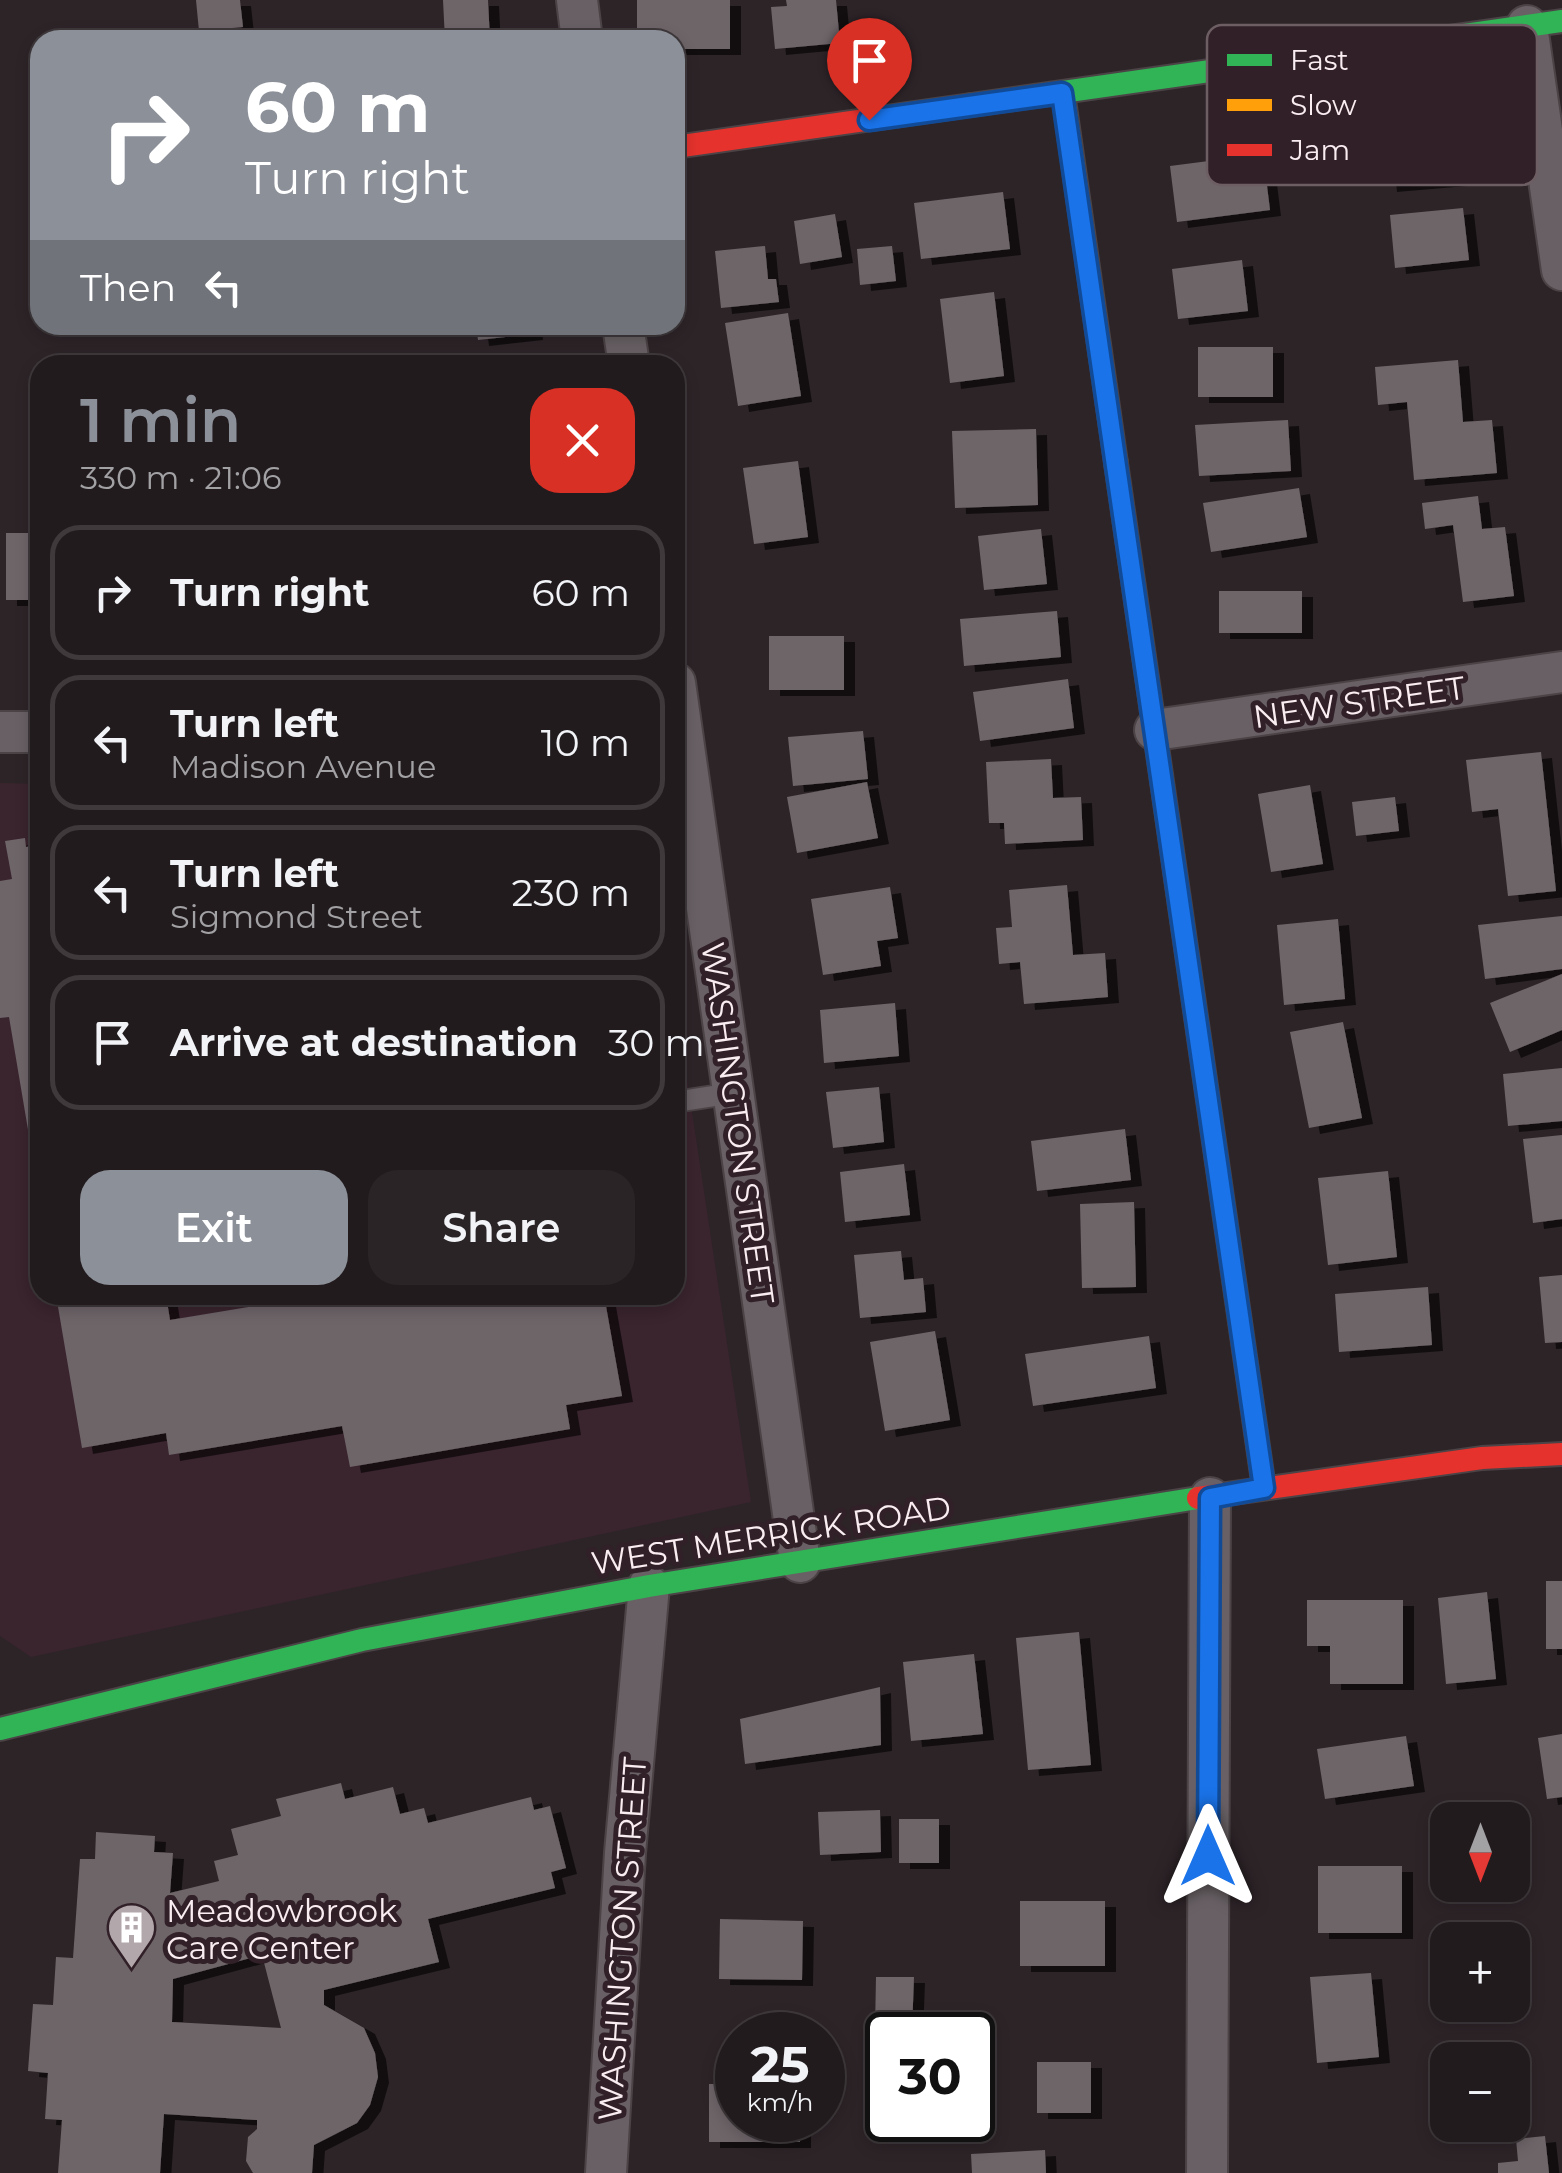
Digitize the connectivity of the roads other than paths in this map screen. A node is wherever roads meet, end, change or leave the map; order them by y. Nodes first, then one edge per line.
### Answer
1 (577, 0) edge
2 (1545, 23) edge
3 (581, 30) edge
4 (1207, 72) edge
5 (1062, 93) junction
6 (685, 146) edge
7 (1562, 270) edge
8 (1562, 672) edge
9 (1156, 730) junction
10 (0, 732) edge
11 (30, 732) edge
12 (685, 755) edge
13 (733, 1093) junction
14 (685, 1100) edge
15 (1562, 1454) edge
16 (1264, 1488) junction
17 (1210, 1498) junction
18 (800, 1562) junction
19 (649, 1586) junction
20 (0, 1729) edge
21 (606, 2173) edge
22 (1206, 2173) edge

1 - 3 street
2 - 7 street
4 - 5 street
5 - 6 street
5 - 9 street
8 - 9 street, NEW STREET
9 - 16 street
10 - 11 street
12 - 13 street, WASHINGTON STREET
13 - 14 lane
13 - 18 street, WASHINGTON STREET
15 - 16 street, WEST MERRICK ROAD
16 - 17 street, WEST MERRICK ROAD
17 - 18 street, WEST MERRICK ROAD
17 - 22 street
18 - 19 street, WEST MERRICK ROAD
19 - 20 street, WEST MERRICK ROAD
19 - 21 street, WASHINGTON STREET

